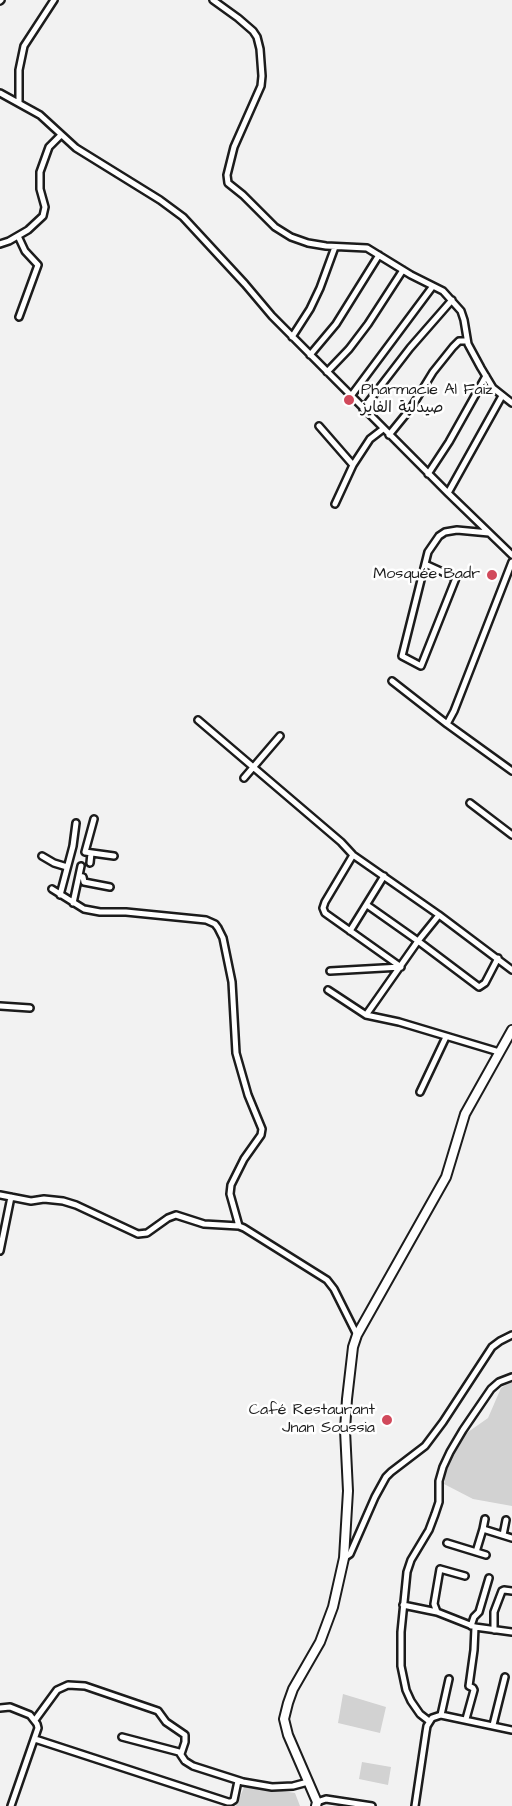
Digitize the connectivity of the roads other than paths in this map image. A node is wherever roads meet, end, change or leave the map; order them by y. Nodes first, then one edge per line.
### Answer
1 (54, 0) edge
2 (213, 0) edge
3 (0, 93) edge
4 (19, 103) junction
5 (61, 135) junction
6 (18, 236) junction
7 (0, 244) edge
8 (335, 247) junction
9 (379, 255) junction
10 (404, 270) junction
11 (433, 286) junction
12 (452, 300) junction
13 (19, 317) dead end
14 (292, 337) junction
15 (467, 340) junction
16 (310, 355) junction
17 (327, 372) junction
18 (486, 376) junction
19 (351, 396) junction
20 (502, 396) junction
21 (512, 403) edge
22 (363, 409) junction
23 (319, 426) dead end
24 (383, 429) junction
25 (389, 435) junction
26 (353, 465) junction
27 (428, 474) junction
28 (448, 494) junction
29 (335, 504) dead end
30 (490, 534) junction
31 (512, 555) edge
32 (512, 562) edge
33 (425, 564) junction
34 (392, 681) dead end
35 (198, 720) dead end
36 (447, 724) junction
37 (280, 735) dead end
38 (253, 767) junction
39 (512, 771) edge
40 (244, 778) dead end
41 (470, 803) dead end
42 (94, 819) dead end
43 (76, 823) dead end
44 (512, 835) edge
45 (91, 853) junction
46 (353, 855) junction
47 (42, 856) dead end
48 (114, 856) dead end
49 (90, 863) dead end
50 (81, 866) dead end
51 (68, 867) junction
52 (79, 876) junction
53 (384, 876) junction
54 (110, 887) dead end
55 (52, 889) dead end
56 (60, 895) junction
57 (73, 903) junction
58 (367, 905) junction
59 (439, 915) junction
60 (350, 931) junction
61 (418, 941) junction
62 (498, 958) junction
63 (401, 967) junction
64 (512, 970) edge
65 (330, 971) dead end
66 (328, 990) dead end
67 (0, 1006) edge
68 (30, 1008) dead end
69 (366, 1015) junction
70 (512, 1030) edge
71 (446, 1037) junction
72 (499, 1052) junction
73 (420, 1092) dead end
74 (0, 1195) edge
75 (11, 1197) junction
76 (239, 1226) junction
77 (2, 1239) edge
78 (0, 1251) edge
79 (357, 1335) junction
80 (512, 1335) edge
81 (512, 1377) edge
82 (485, 1519) dead end
83 (506, 1520) dead end
84 (483, 1529) junction
85 (503, 1535) junction
86 (512, 1538) edge
87 (447, 1543) dead end
88 (477, 1551) junction
89 (486, 1555) dead end
90 (344, 1558) junction
91 (465, 1576) dead end
92 (489, 1578) dead end
93 (512, 1591) edge
94 (403, 1605) junction
95 (437, 1612) junction
96 (473, 1627) junction
97 (494, 1630) junction
98 (512, 1632) edge
99 (505, 1677) dead end
100 (449, 1679) dead end
101 (0, 1708) edge
102 (441, 1715) junction
103 (466, 1719) junction
104 (35, 1720) junction
105 (429, 1721) junction
106 (493, 1725) junction
107 (512, 1730) edge
108 (122, 1737) dead end
109 (35, 1739) junction
110 (181, 1754) junction
111 (238, 1781) junction
112 (308, 1782) junction
113 (317, 1804) edge
114 (11, 1806) edge
115 (372, 1806) edge
116 (416, 1806) edge

1 - 4 street
2 - 8 street
3 - 4 street
4 - 5 street
5 - 6 street
5 - 14 street
6 - 7 street
6 - 13 street
8 - 9 street
8 - 14 street
9 - 10 street
9 - 16 street
10 - 11 street
10 - 17 street
11 - 12 street
11 - 19 street
12 - 15 street
12 - 22 street
14 - 16 street
15 - 18 street
15 - 25 street
16 - 17 street
17 - 19 street
18 - 20 street
18 - 27 street
19 - 22 street
20 - 21 street
20 - 28 street
22 - 24 street
23 - 26 street
24 - 25 street
24 - 26 street
25 - 27 street
26 - 29 street
27 - 28 street
28 - 30 street
30 - 31 street
30 - 33 street
32 - 36 street
33 - 33 street
34 - 36 street
35 - 38 street
36 - 39 street
37 - 38 street
38 - 40 street
38 - 46 street
41 - 44 street
42 - 45 street
43 - 51 street
45 - 48 street
45 - 49 street
46 - 53 street
46 - 60 street
47 - 51 street
50 - 52 street
51 - 56 street
52 - 54 street
52 - 57 street
53 - 58 street
53 - 59 street
55 - 56 street
56 - 57 street
57 - 76 street
58 - 60 street
58 - 61 street
59 - 61 street
59 - 62 street
60 - 63 street
61 - 62 street
61 - 63 street
62 - 64 street
63 - 65 street
63 - 69 street
66 - 69 street
67 - 68 street
69 - 71 street
70 - 72 main road
71 - 72 street
71 - 73 street
72 - 79 main road
74 - 75 street
75 - 76 street
75 - 77 street
76 - 79 street
77 - 78 street
79 - 90 main road
80 - 90 street
81 - 94 street
82 - 84 street
83 - 85 street
84 - 85 street
84 - 88 street
85 - 86 street
87 - 88 street
88 - 89 street
90 - 112 main road
91 - 95 street
92 - 96 street
93 - 97 street
94 - 95 street
94 - 105 street
95 - 96 street
96 - 97 street
96 - 103 street
97 - 98 street
99 - 106 street
100 - 102 street
101 - 104 street
102 - 103 street
102 - 105 street
103 - 106 street
104 - 109 street
104 - 110 street
105 - 116 street
106 - 107 street
108 - 110 street
109 - 111 street
109 - 114 street
110 - 111 street
111 - 112 street
112 - 113 main road
113 - 115 street

